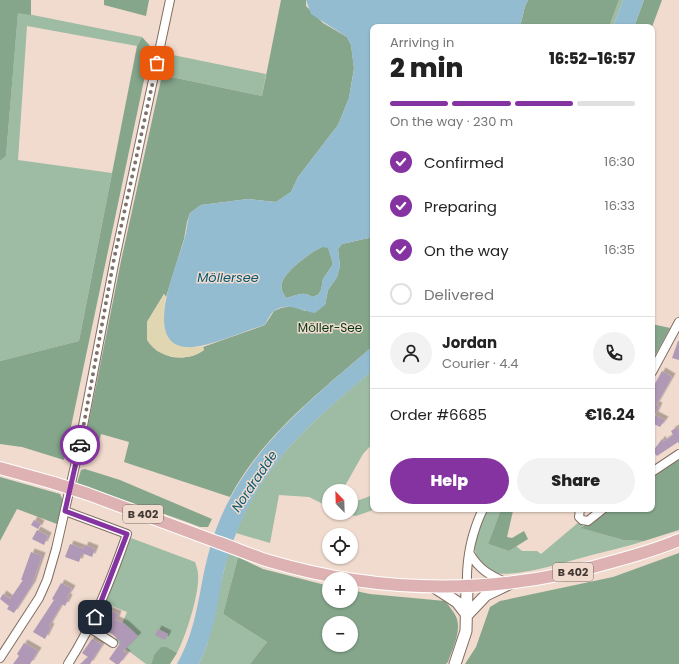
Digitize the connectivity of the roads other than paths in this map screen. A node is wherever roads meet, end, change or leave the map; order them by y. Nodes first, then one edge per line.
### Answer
1 (170, 0) edge
2 (679, 322) edge
3 (676, 333) edge
4 (655, 367) edge
5 (679, 454) edge
6 (0, 468) edge
7 (655, 470) edge
8 (65, 511) junction
9 (482, 512) edge
10 (580, 512) edge
11 (599, 512) edge
12 (679, 540) edge
13 (470, 554) junction
14 (509, 583) junction
15 (434, 587) junction
16 (467, 587) junction
17 (467, 615) junction
18 (90, 628) junction
19 (113, 643) dead end
20 (0, 658) edge
21 (68, 664) edge
22 (455, 664) edge

1 - 8 street
2 - 3 street
3 - 4 street
5 - 7 street
6 - 15 main road, B 402, bridge
8 - 18 street
8 - 20 street
9 - 13 street
10 - 11 street
12 - 14 main road, B 402
13 - 14 street
13 - 16 street
14 - 16 main road, B 402
14 - 17 street
15 - 16 main road, B 402
15 - 17 street
16 - 17 street
17 - 22 street
18 - 19 street
18 - 21 street

